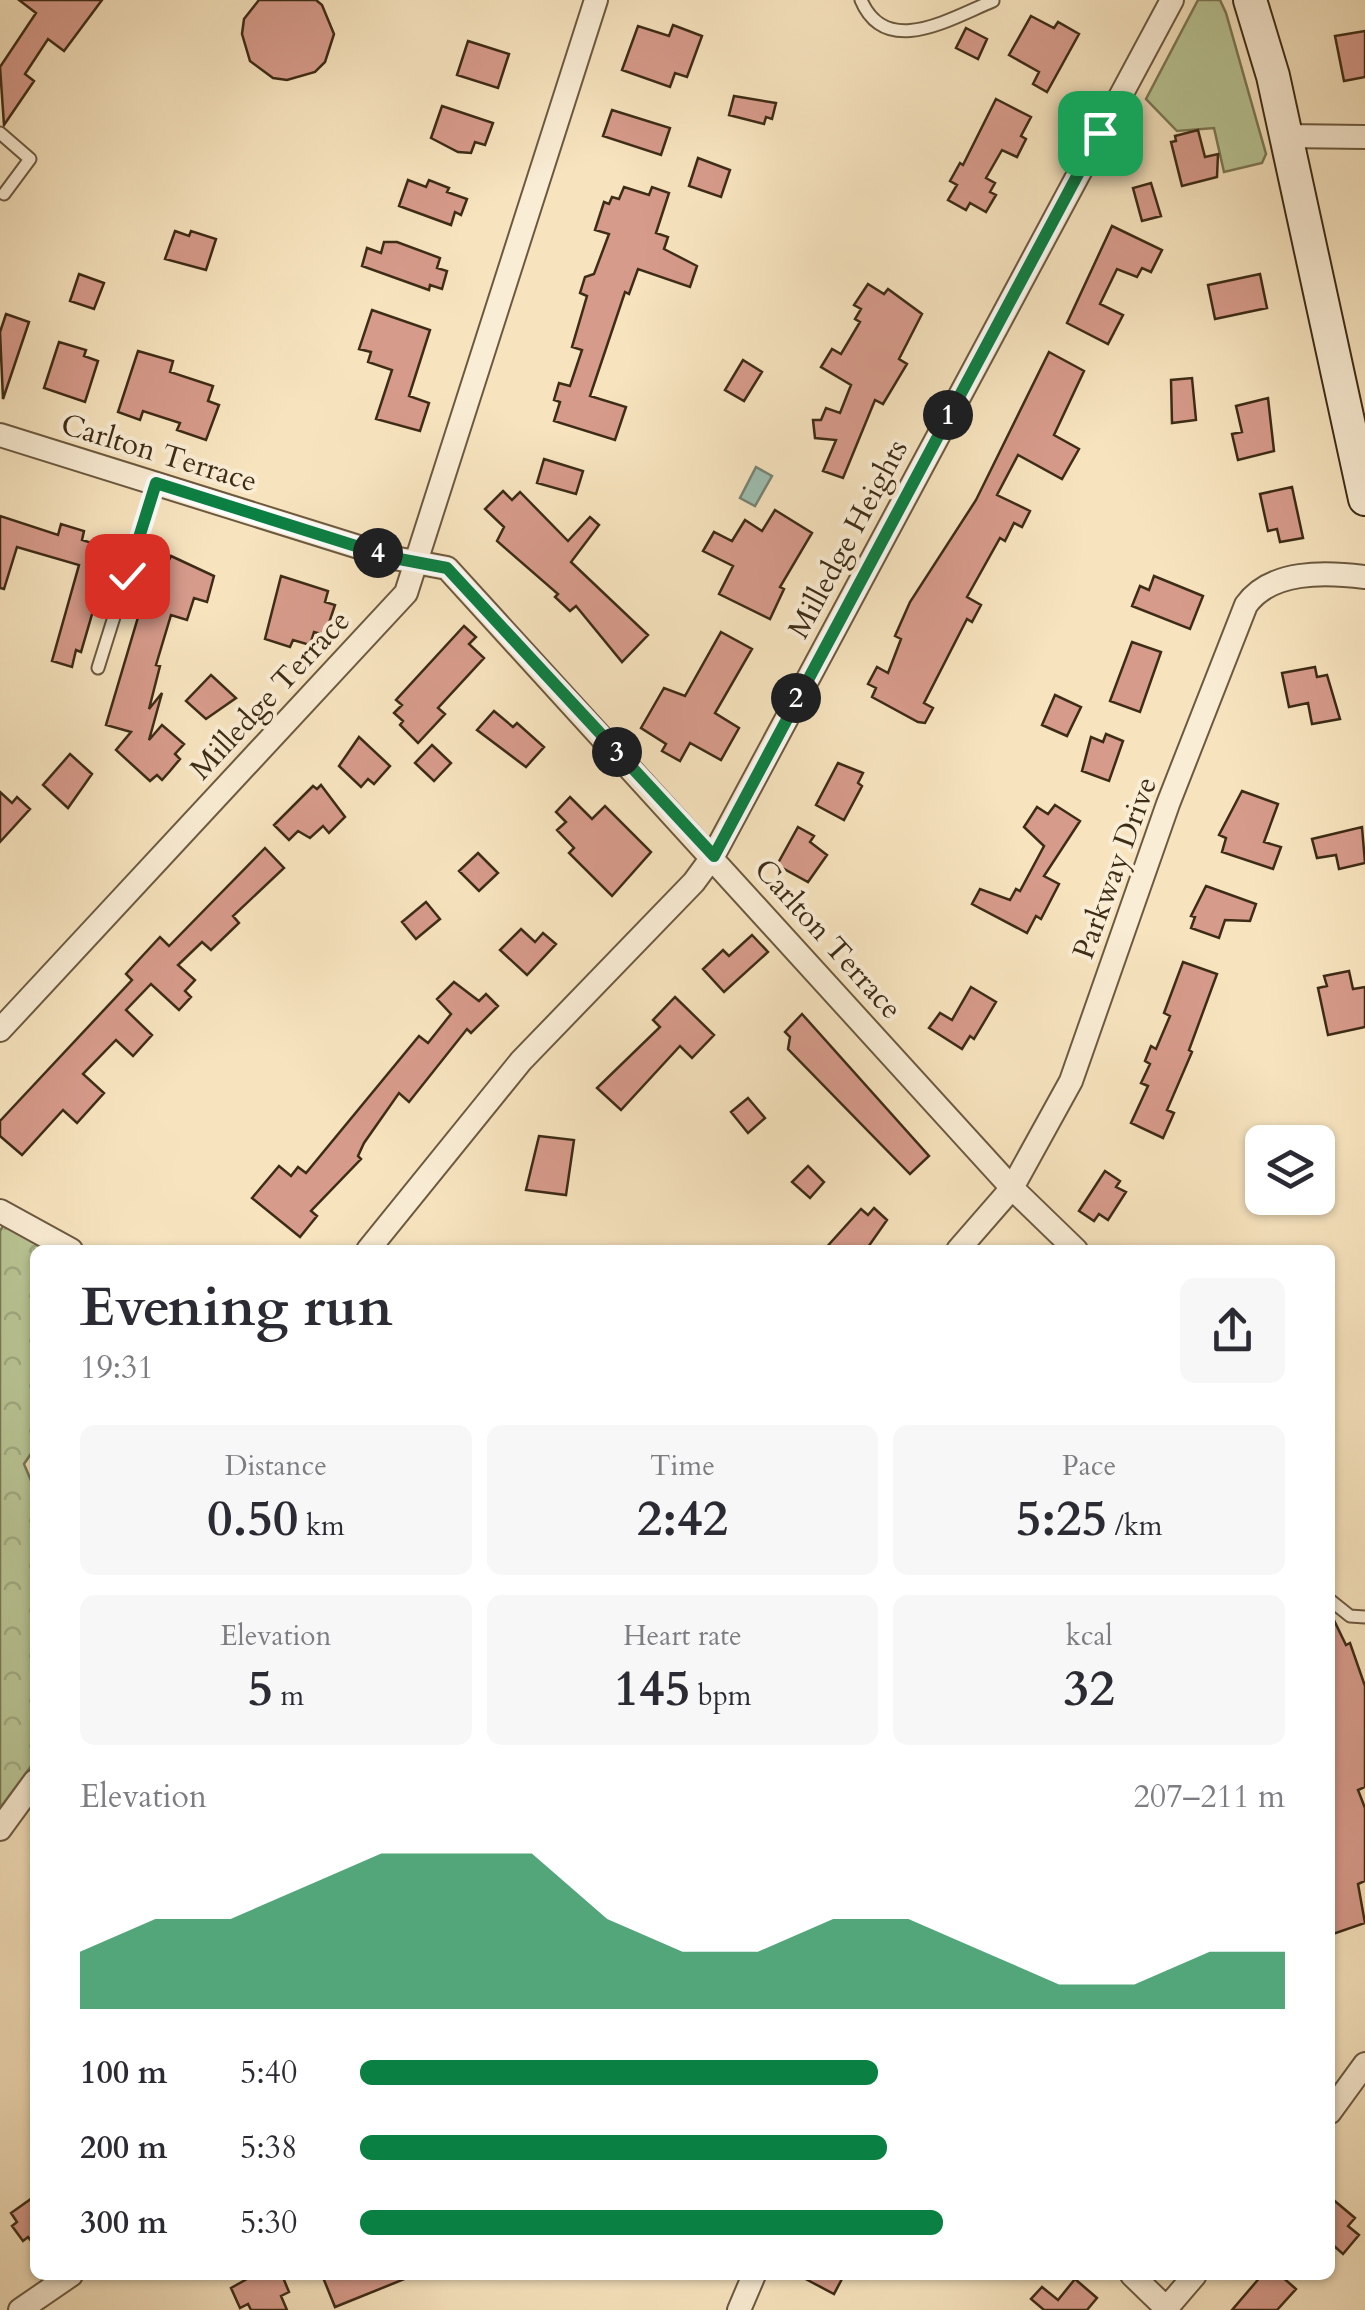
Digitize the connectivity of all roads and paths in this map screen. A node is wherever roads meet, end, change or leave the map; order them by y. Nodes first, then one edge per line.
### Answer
1 (596, 0) edge
2 (860, 0) edge
3 (1172, 0) edge
4 (1250, 0) edge
5 (992, 2) edge
6 (0, 133) edge
7 (1285, 136) junction
8 (1365, 137) edge
9 (4, 194) dead end
10 (0, 435) edge
11 (156, 483) junction
12 (1365, 498) edge
13 (416, 562) junction
14 (1365, 578) edge
15 (98, 668) dead end
16 (714, 856) junction
17 (0, 1030) edge
18 (1012, 1188) junction
19 (0, 1211) edge
20 (62, 1245) edge
21 (372, 1245) edge
22 (962, 1245) edge
23 (1071, 1245) edge
24 (1335, 1604) edge
25 (1365, 1617) edge
26 (30, 1788) edge
27 (0, 1828) edge
28 (1365, 2064) edge
29 (1335, 2105) edge
30 (64, 2280) edge
31 (752, 2280) edge
32 (1137, 2280) edge
33 (1192, 2280) edge
34 (20, 2310) edge
35 (739, 2310) edge
36 (1166, 2310) edge

1 - 13 street, Milledge Terrace
2 - 5 lane
3 - 16 street, Milledge Heights
4 - 7 main road
6 - 9 lane
7 - 8 street
7 - 12 main road
10 - 11 street, Carlton Terrace
11 - 13 street, Carlton Terrace
11 - 15 lane
13 - 16 street, Carlton Terrace
13 - 17 street, Milledge Terrace
14 - 18 street, Parkway Drive
16 - 18 street, Carlton Terrace
16 - 21 street, Milledge Heights
18 - 22 street, Parkway Drive
18 - 23 street, Carlton Terrace
19 - 20 street
24 - 25 lane
26 - 27 street
28 - 29 street
30 - 34 street
31 - 35 street
32 - 36 street
33 - 36 street

